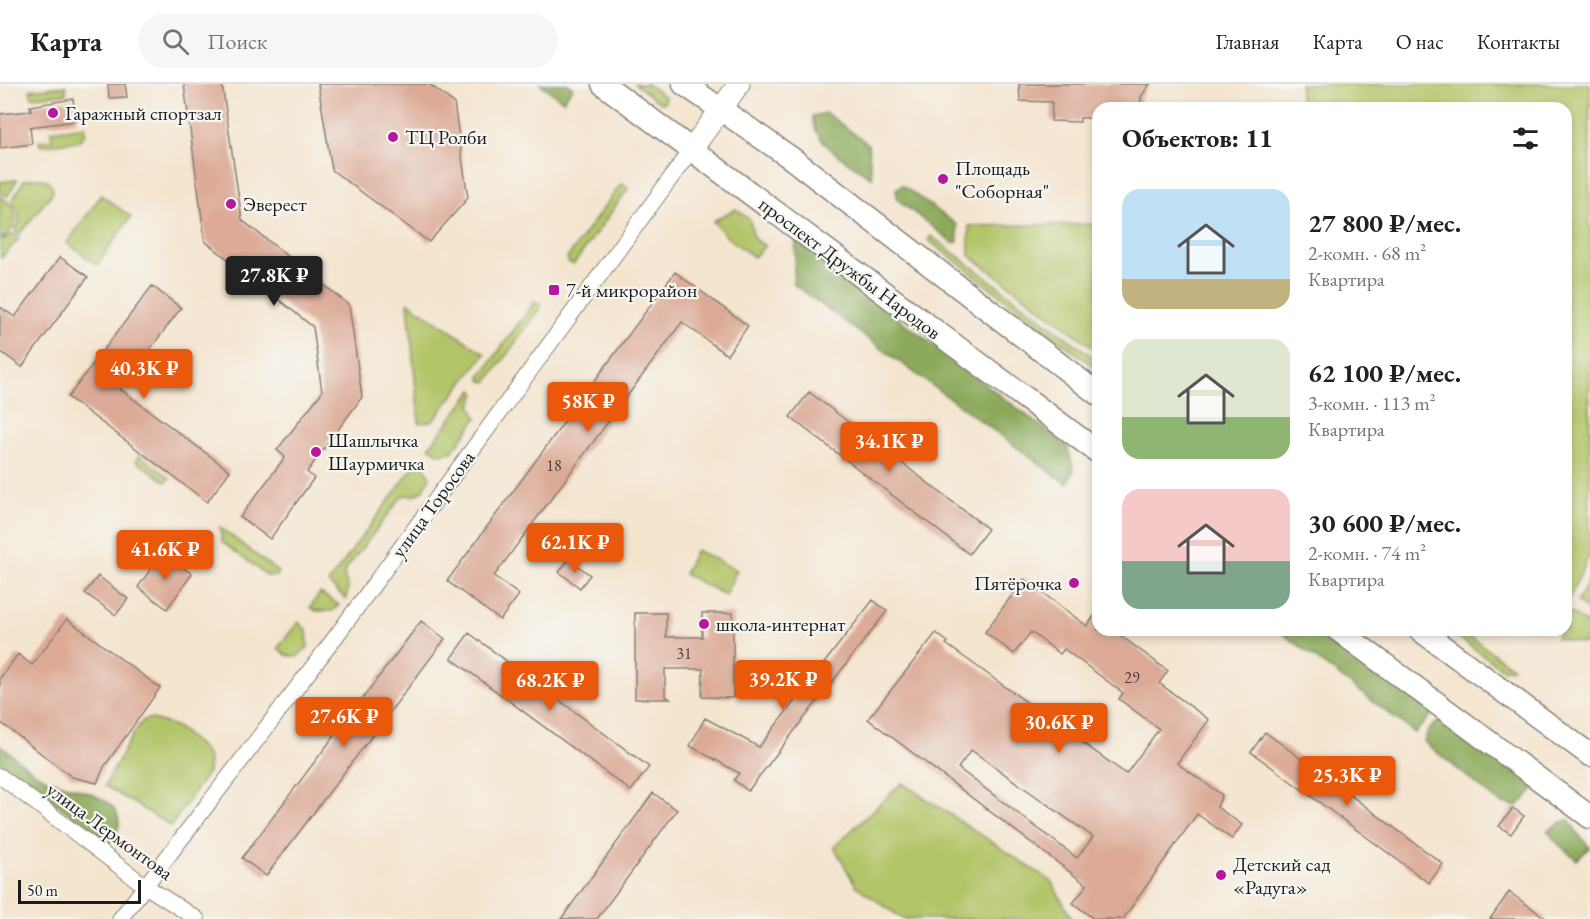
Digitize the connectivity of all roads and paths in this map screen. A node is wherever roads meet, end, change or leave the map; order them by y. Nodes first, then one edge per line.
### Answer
1 (603, 84) edge
2 (684, 84) edge
3 (739, 84) edge
4 (721, 109) junction
5 (692, 149) junction
6 (1092, 389) edge
7 (1092, 448) edge
8 (1346, 636) edge
9 (1428, 636) edge
10 (1590, 755) edge
11 (0, 776) edge
12 (1590, 817) edge
13 (144, 885) junction
14 (120, 919) edge
15 (197, 919) edge

1 - 5 main road, проспект Дружбы Народов
2 - 4 main road
3 - 4 street, улица Торосова
4 - 5 street, улица Торосова
4 - 6 main road
5 - 7 main road, проспект Дружбы Народов
5 - 13 street, улица Торосова
8 - 12 main road
9 - 10 main road
11 - 13 street, улица Лермонтова
13 - 14 street, улица Торосова
13 - 15 street, улица Лермонтова

